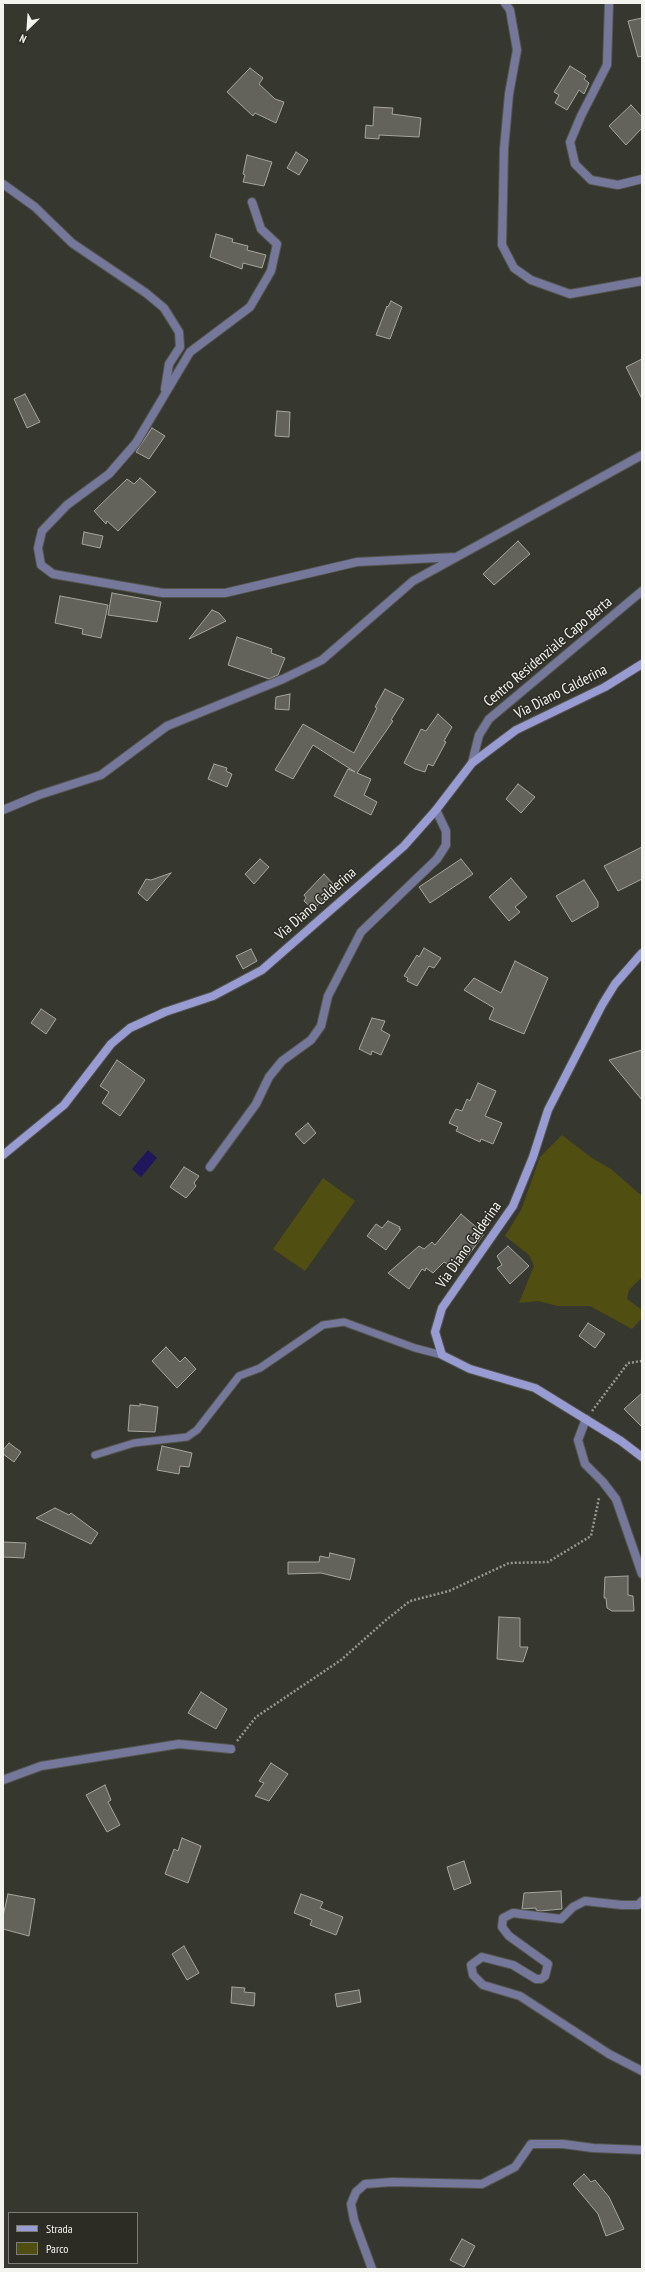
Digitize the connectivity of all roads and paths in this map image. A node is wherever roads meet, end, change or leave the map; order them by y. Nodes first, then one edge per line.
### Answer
1 (505, 3) edge
2 (609, 3) edge
3 (642, 179) edge
4 (3, 184) edge
5 (252, 202) dead end
6 (642, 282) edge
7 (165, 393) junction
8 (642, 455) edge
9 (456, 557) junction
10 (642, 591) edge
11 (642, 664) edge
12 (472, 762) junction
13 (3, 810) edge
14 (436, 810) junction
15 (642, 953) edge
16 (3, 1155) edge
17 (210, 1167) dead end
18 (442, 1355) junction
19 (642, 1361) edge
20 (586, 1419) junction
21 (95, 1455) dead end
22 (642, 1457) edge
23 (603, 1482) junction
24 (642, 1574) edge
25 (231, 1749) joint
26 (3, 1780) edge
27 (642, 1901) edge
28 (642, 2071) edge
29 (642, 2150) edge
30 (372, 2269) edge

1 - 6 street
2 - 3 street
4 - 7 street
5 - 7 street
7 - 9 street
8 - 9 street
9 - 13 street
10 - 12 street, Centro Residenziale Capo Berta
11 - 12 main road, Via Diano Calderina
12 - 14 main road, Via Diano Calderina
14 - 16 main road, Via Diano Calderina
14 - 17 street
15 - 18 main road, Via Diano Calderina
18 - 20 main road
18 - 21 lane
19 - 20 path
20 - 22 main road
20 - 23 street
23 - 24 street
23 - 25 path
25 - 26 street
27 - 28 street
29 - 30 street

